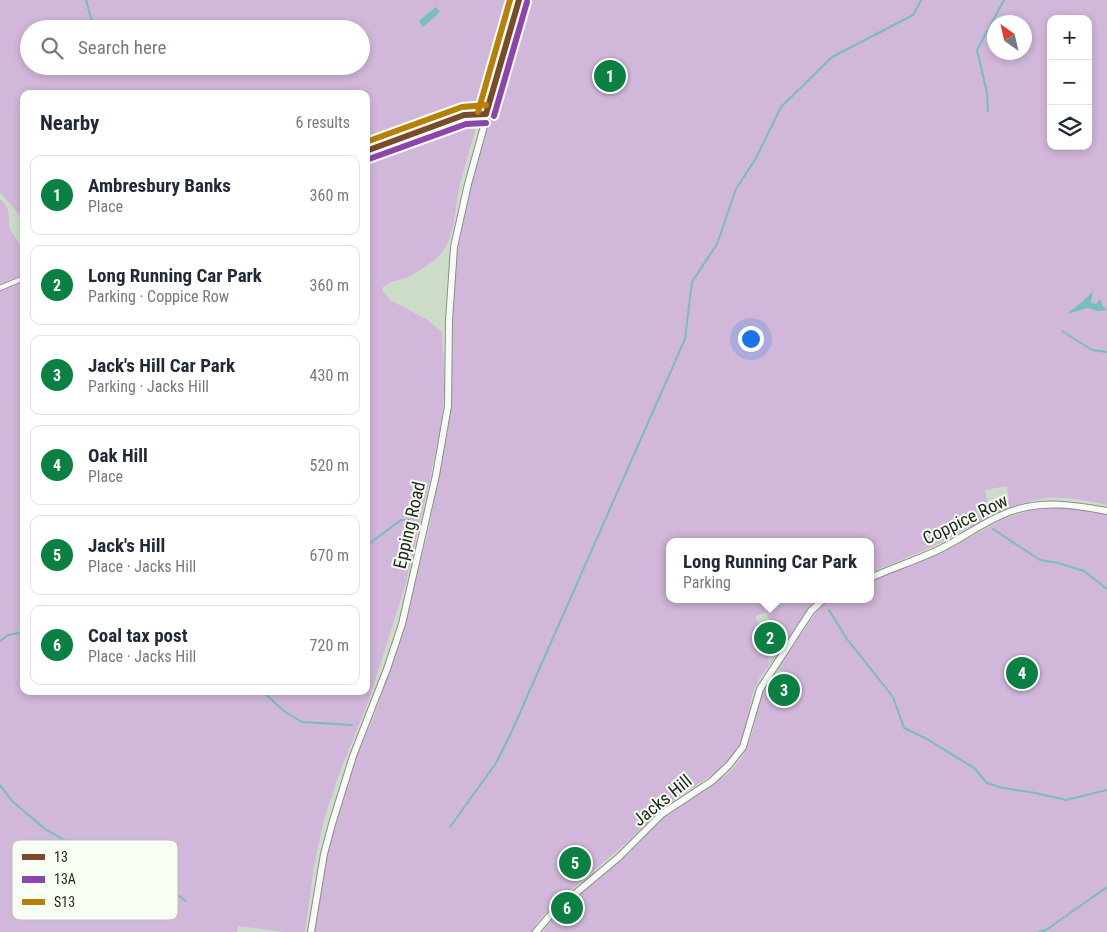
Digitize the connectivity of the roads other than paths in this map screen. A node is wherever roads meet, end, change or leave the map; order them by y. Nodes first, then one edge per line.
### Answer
1 (520, 0) edge
2 (486, 114) junction
3 (370, 150) edge
4 (20, 280) edge
5 (0, 288) edge
6 (1107, 511) edge
7 (874, 576) edge
8 (820, 603) edge
9 (311, 932) edge
10 (536, 932) edge

1 - 2 main road, Epping Road
2 - 3 street
2 - 9 main road, Epping Road
4 - 5 street
6 - 7 main road, Coppice Row
8 - 10 main road, Jacks Hill

